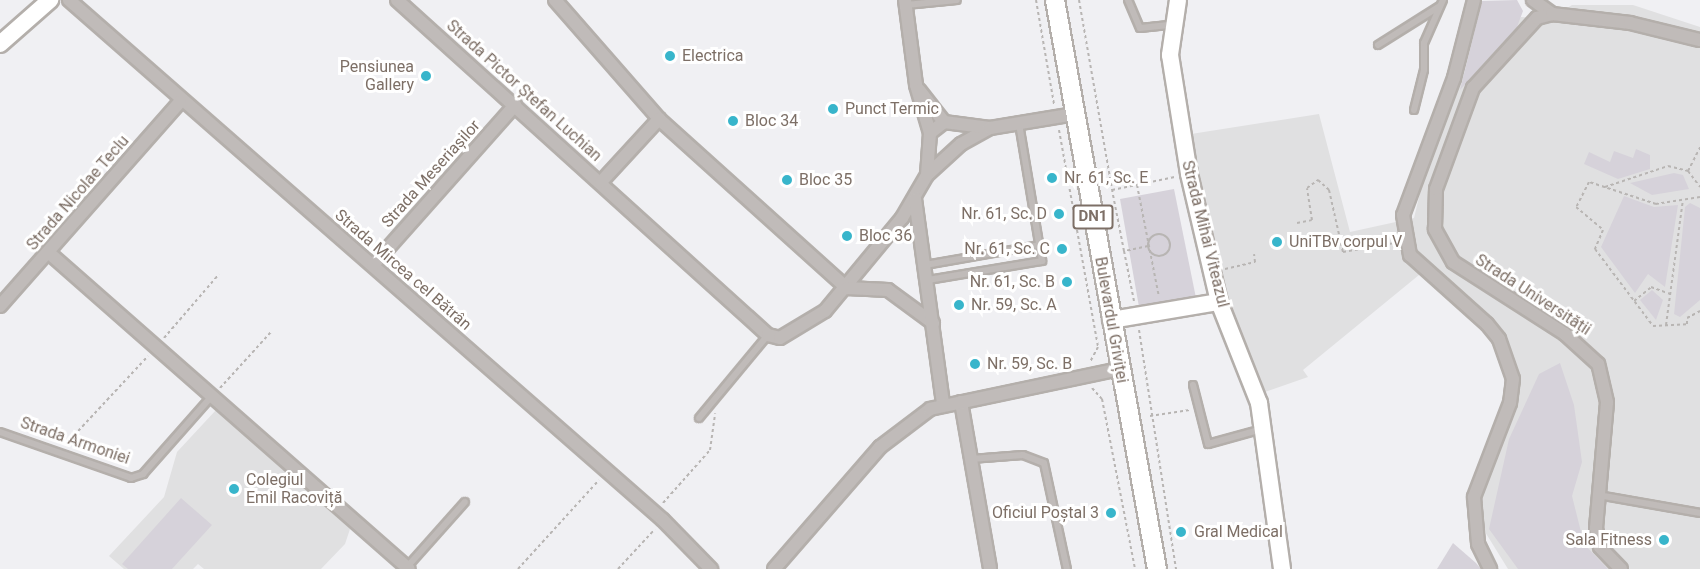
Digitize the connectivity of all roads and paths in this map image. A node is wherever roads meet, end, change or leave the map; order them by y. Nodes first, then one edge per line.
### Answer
1 (50, 0) edge
2 (69, 0) edge
3 (397, 0) edge
4 (555, 0) edge
5 (957, 0) edge
6 (1036, 0) edge
7 (1055, 0) edge
8 (1078, 0) edge
9 (1128, 0) edge
10 (1178, 0) edge
11 (1474, 0) edge
12 (1533, 0) edge
13 (905, 2) edge
14 (1442, 3) edge
15 (1552, 14) junction
16 (1172, 25) junction
17 (1700, 40) edge
18 (0, 44) edge
19 (1378, 45) dead end
20 (916, 85) junction
21 (180, 102) junction
22 (515, 105) junction
23 (1413, 110) dead end
24 (1066, 116) junction
25 (659, 119) junction
26 (949, 124) junction
27 (1019, 124) junction
28 (990, 128) junction
29 (929, 138) junction
30 (961, 144) junction
31 (1700, 147) edge
32 (946, 155) junction
33 (1688, 171) junction
34 (1189, 174) junction
35 (927, 175) junction
36 (601, 182) junction
37 (1137, 185) junction
38 (1605, 187) junction
39 (1700, 187) edge
40 (1112, 190) junction
41 (1700, 197) edge
42 (915, 199) junction
43 (1683, 200) junction
44 (1297, 223) dead end
45 (1406, 241) junction
46 (1040, 245) junction
47 (1148, 246) junction
48 (1124, 251) junction
49 (48, 252) junction
50 (1254, 254) dead end
51 (373, 265) junction
52 (925, 265) junction
53 (1230, 268) dead end
54 (219, 274) dead end
55 (927, 279) junction
56 (847, 288) junction
57 (1670, 294) junction
58 (1634, 301) junction
59 (1219, 302) junction
60 (0, 306) edge
61 (1700, 310) edge
62 (1162, 312) junction
63 (1137, 315) junction
64 (1112, 320) junction
65 (933, 323) junction
66 (1666, 325) junction
67 (271, 332) dead end
68 (768, 335) junction
69 (156, 347) junction
70 (1119, 369) junction
71 (1090, 375) junction
72 (1192, 385) dead end
73 (212, 396) junction
74 (715, 399) junction
75 (961, 402) junction
76 (943, 404) junction
77 (1199, 409) junction
78 (1150, 416) junction
79 (699, 418) dead end
80 (1265, 428) junction
81 (0, 432) edge
82 (58, 453) junction
83 (971, 459) junction
84 (607, 471) junction
85 (1597, 495) junction
86 (465, 502) dead end
87 (1700, 513) edge
88 (659, 516) junction
89 (408, 568) edge
90 (518, 569) edge
91 (618, 569) edge
92 (711, 569) edge
93 (774, 569) edge
94 (990, 569) edge
95 (1067, 569) edge
96 (1135, 569) edge
97 (1157, 569) edge
98 (1176, 569) edge
99 (1282, 569) edge
100 (1490, 569) edge
101 (1621, 569) edge

1 - 18 street
2 - 21 street, Strada Mircea cel Bătrân
3 - 22 street, Strada Pictor Ștefan Luchian
4 - 25 street
5 - 13 lane
6 - 24 path
7 - 24 main road, Bulevardul Griviței / DN1
8 - 40 path
9 - 16 lane
10 - 16 street, Strada Mihai Viteazul
11 - 45 street
12 - 15 street
13 - 20 street
14 - 19 lane
14 - 23 lane
15 - 17 street
15 - 85 street, Strada Universității
16 - 34 street, Strada Mihai Viteazul
20 - 26 street
20 - 29 street
21 - 49 street, Strada Nicolae Teclu
21 - 51 street, Strada Mircea cel Bătrân
22 - 36 street, Strada Pictor Ștefan Luchian
22 - 51 street, Strada Meseriașilor
24 - 27 street
24 - 64 main road, Bulevardul Griviței / DN1
24 - 71 path
25 - 36 street, Strada Pictor Ștefan Luchian
25 - 56 street
26 - 28 street
26 - 29 street
26 - 30 street
27 - 28 street
27 - 46 lane
28 - 30 street
29 - 32 street
29 - 35 street
30 - 32 street
31 - 33 path
32 - 35 street
33 - 38 path
33 - 39 path
34 - 37 path
34 - 59 street, Strada Mihai Viteazul
35 - 42 street
36 - 68 street, Strada Pictor Ștefan Luchian
37 - 40 path
37 - 47 path
38 - 43 path
38 - 58 path
40 - 48 path
41 - 43 path
42 - 52 street
42 - 56 street
43 - 57 path
44 - 45 path
45 - 100 street
46 - 52 lane
46 - 55 lane
47 - 47 path
47 - 48 path
47 - 62 path
48 - 63 path
49 - 60 street, Strada Nicolae Teclu
49 - 69 street
50 - 53 path
51 - 84 street, Strada Mircea cel Bătrân
52 - 55 street
54 - 69 path
55 - 65 street
56 - 65 street
56 - 68 street
57 - 58 path
57 - 66 path
58 - 66 path
59 - 62 street
59 - 80 street, Strada Mihai Viteazul
61 - 66 path
62 - 63 street
63 - 64 street
63 - 78 path
64 - 70 main road, Bulevardul Griviței / DN1
65 - 76 street
67 - 73 path
68 - 74 lane
69 - 73 street
69 - 82 path
70 - 71 street
70 - 97 main road, Bulevardul Griviței / DN1
71 - 75 street
71 - 96 path
72 - 77 lane
73 - 82 lane, Strada Armoniei
73 - 89 street
74 - 79 lane
74 - 88 path
75 - 76 street
75 - 83 street
76 - 93 street
77 - 78 path
77 - 80 lane
78 - 98 path
80 - 99 street, Strada Mihai Viteazul
81 - 82 lane, Strada Armoniei
83 - 94 street
83 - 95 lane
84 - 88 street, Strada Mircea cel Bătrân
84 - 90 path
85 - 87 lane
85 - 101 street, Strada Universității
86 - 89 lane
88 - 91 path
88 - 92 street, Strada Mircea cel Bătrân

